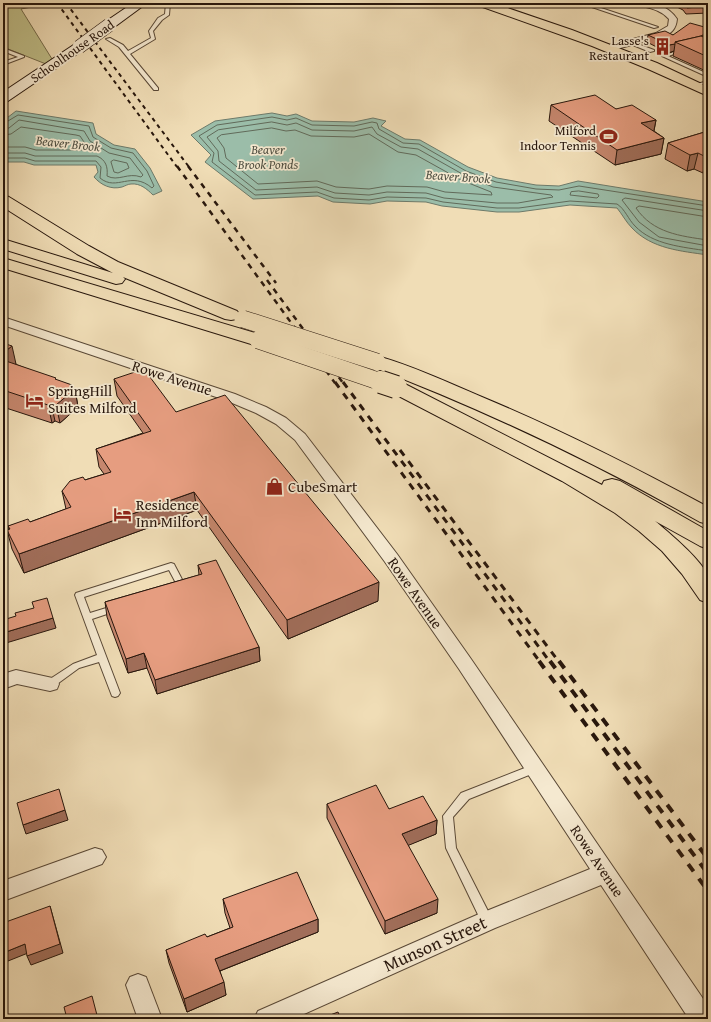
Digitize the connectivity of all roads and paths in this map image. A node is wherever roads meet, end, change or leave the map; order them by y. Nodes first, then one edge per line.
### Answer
1 (141, 3) edge
2 (168, 3) edge
3 (481, 3) edge
4 (582, 3) edge
5 (640, 3) edge
6 (656, 27) dead end
7 (108, 39) dead end
8 (630, 42) junction
9 (609, 48) junction
10 (690, 49) edge
11 (5, 51) edge
12 (652, 51) dead end
13 (127, 54) junction
14 (3, 64) edge
15 (708, 76) edge
16 (705, 87) edge
17 (156, 89) dead end
18 (5, 94) edge
19 (3, 200) edge
20 (3, 244) edge
21 (3, 263) edge
22 (3, 276) edge
23 (237, 317) junction
24 (3, 321) edge
25 (212, 327) junction
26 (377, 362) junction
27 (396, 387) junction
28 (708, 502) edge
29 (708, 517) edge
30 (708, 541) edge
31 (167, 592) edge
32 (708, 594) edge
33 (124, 606) edge
34 (87, 617) junction
35 (102, 657) junction
36 (3, 682) edge
37 (50, 684) joint
38 (115, 693) dead end
39 (535, 768) junction
40 (95, 857) dead end
41 (605, 873) junction
42 (3, 891) edge
43 (487, 921) junction
44 (138, 985) dead end
45 (150, 1019) edge
46 (266, 1019) edge
47 (703, 1019) edge

1 - 18 main road, Schoolhouse Road, bridge
2 - 13 lane
3 - 9 main road
4 - 6 lane
5 - 8 street
7 - 13 lane
8 - 9 street
8 - 12 lane
9 - 16 main road
10 - 15 lane
11 - 14 lane
13 - 17 lane
19 - 23 main road
20 - 23 main road
21 - 25 main road
22 - 25 main road
23 - 26 main road, bridge
24 - 39 street, Rowe Avenue
25 - 27 main road, bridge
26 - 28 main road
26 - 29 main road
27 - 30 main road
27 - 32 main road
31 - 34 lane
33 - 34 lane
34 - 35 lane
35 - 37 lane
35 - 38 lane
36 - 37 street
39 - 41 street, Rowe Avenue
39 - 43 lane
40 - 42 street
41 - 43 street, Munson Street
41 - 47 street, Rowe Avenue
43 - 46 street, Munson Street
44 - 45 street

